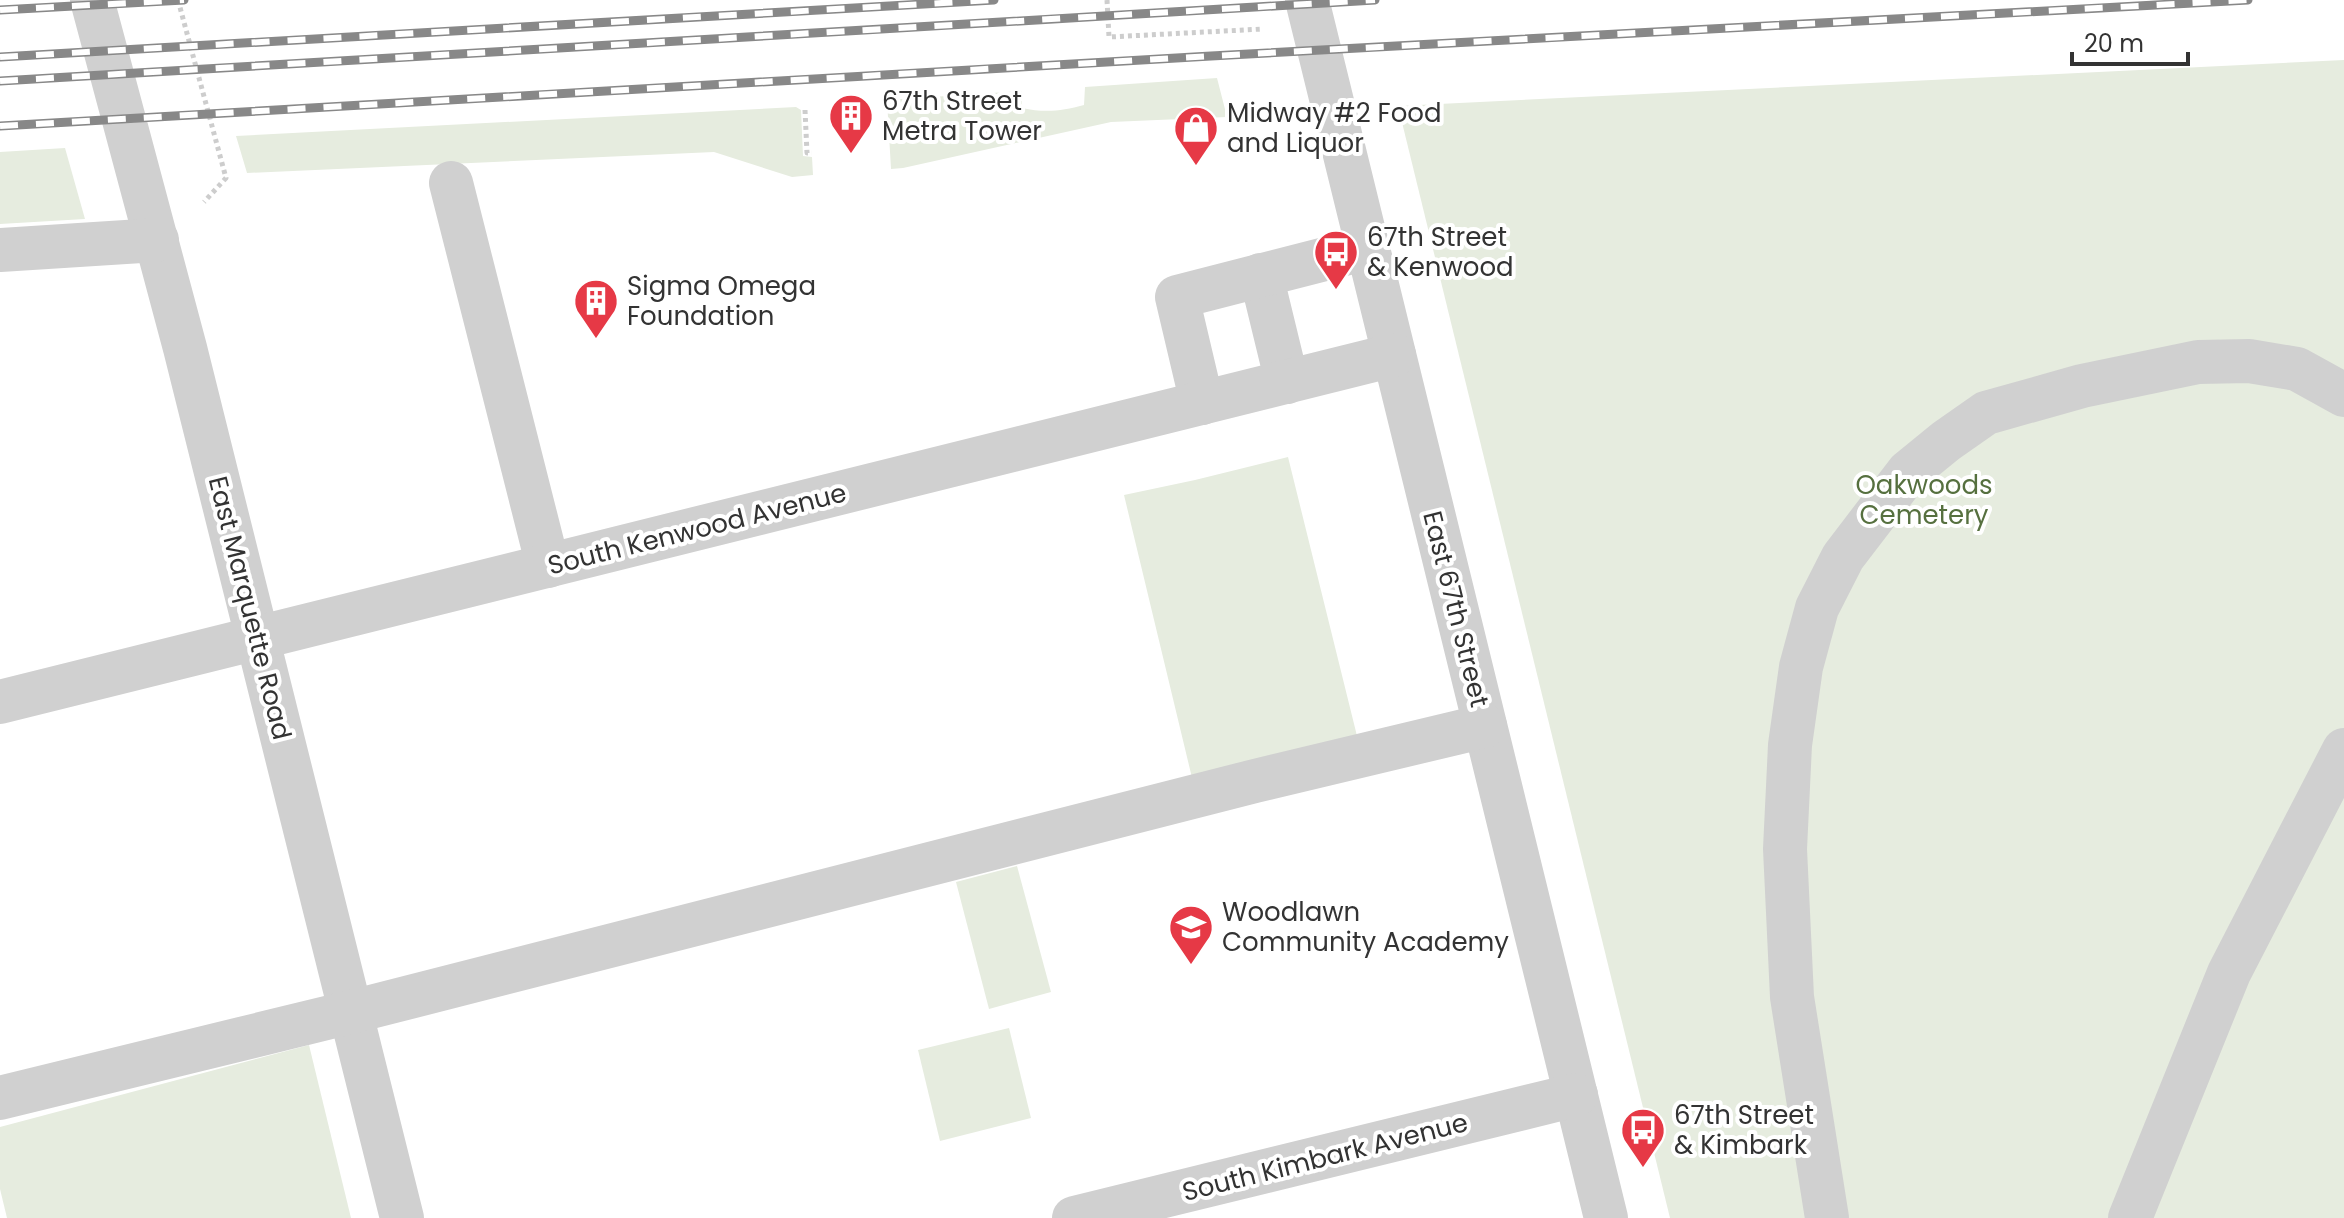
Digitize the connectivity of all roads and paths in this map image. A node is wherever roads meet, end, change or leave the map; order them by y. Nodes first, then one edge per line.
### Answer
1 (92, 0) edge
2 (178, 0) edge
3 (1107, 0) edge
4 (1307, 0) edge
5 (1263, 29) dead end
6 (1109, 37) junction
7 (1099, 38) dead end
8 (805, 110) dead end
9 (812, 153) dead end
10 (451, 183) dead end
11 (204, 202) dead end
12 (157, 240) junction
13 (1368, 248) junction
14 (0, 250) edge
15 (1261, 275) junction
16 (1394, 355) junction
17 (1287, 382) junction
18 (2344, 395) edge
19 (1202, 403) junction
20 (548, 566) junction
21 (259, 639) junction
22 (0, 702) edge
23 (1485, 726) junction
24 (2344, 750) edge
25 (351, 1012) junction
26 (1576, 1095) junction
27 (0, 1098) edge
28 (402, 1218) edge
29 (1074, 1218) edge
30 (1606, 1218) edge
31 (1827, 1218) edge
32 (2130, 1218) edge

1 - 12 street, East Marquette Road
2 - 11 path
3 - 6 path
4 - 13 street, East 67th Street
5 - 6 path
6 - 7 path
8 - 9 path
10 - 20 street
12 - 14 street
12 - 21 street, East Marquette Road
13 - 15 street
13 - 16 street, East 67th Street
15 - 17 street
15 - 19 street
16 - 17 street, South Kenwood Avenue
16 - 23 street, East 67th Street
17 - 19 street, South Kenwood Avenue
18 - 31 street
19 - 20 street, South Kenwood Avenue
20 - 21 street, South Kenwood Avenue
21 - 22 street, South Kenwood Avenue
21 - 25 street, East Marquette Road
23 - 25 street
23 - 26 street, East 67th Street
24 - 32 street
25 - 27 street
25 - 28 street, East Marquette Road
26 - 29 street, South Kimbark Avenue
26 - 30 street, East 67th Street

